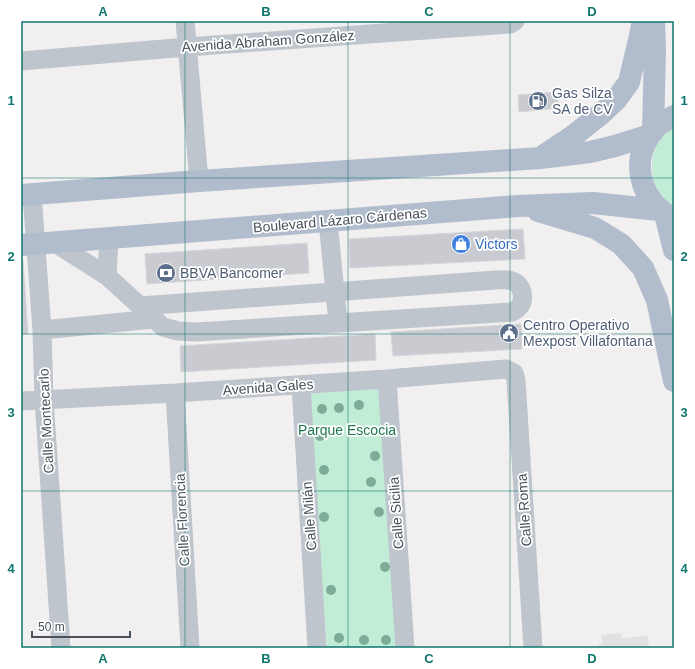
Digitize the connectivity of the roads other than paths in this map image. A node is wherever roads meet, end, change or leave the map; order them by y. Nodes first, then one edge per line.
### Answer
1 (185, 21) edge
2 (515, 21) edge
3 (643, 21) edge
4 (654, 21) edge
5 (187, 47) junction
6 (21, 61) edge
7 (674, 116) edge
8 (651, 133) junction
9 (540, 158) junction
10 (199, 181) junction
11 (26, 195) edge
12 (518, 206) junction
13 (666, 214) edge
14 (328, 221) junction
15 (109, 239) junction
16 (37, 244) edge
17 (674, 250) edge
18 (107, 276) junction
19 (334, 292) junction
20 (140, 306) junction
21 (154, 319) junction
22 (338, 323) junction
23 (42, 330) junction
24 (514, 372) joint
25 (387, 379) junction
26 (674, 381) edge
27 (301, 385) junction
28 (175, 393) junction
29 (44, 399) junction
30 (21, 401) edge
31 (61, 648) edge
32 (190, 648) edge
33 (317, 648) edge
34 (406, 648) edge
35 (533, 648) edge

1 - 5 street
2 - 5 street, Avenida Abraham González
3 - 9 main road
4 - 8 main road
5 - 6 street, Avenida Abraham González
5 - 10 street
7 - 8 main road
8 - 9 main road
8 - 13 main road
9 - 10 main road
10 - 11 main road
11 - 16 street, Calle Montecarlo
12 - 13 main road, Boulevard Lázaro Cárdenas
12 - 14 main road, Boulevard Lázaro Cárdenas
12 - 26 main road
13 - 17 main road
14 - 15 main road, Boulevard Lázaro Cárdenas
14 - 19 street
15 - 16 main road, Boulevard Lázaro Cárdenas
15 - 18 street
16 - 18 street
16 - 23 street, Calle Montecarlo
18 - 20 street
19 - 20 street
19 - 22 street
19 - 22 street
20 - 21 street
21 - 22 street
21 - 23 street
23 - 29 street, Calle Montecarlo
24 - 25 street, Avenida Gales
24 - 35 street, Calle Roma
25 - 27 street, Avenida Gales
25 - 34 street, Calle Sicilia
27 - 28 street, Avenida Gales
27 - 33 street, Calle Milán
28 - 29 street, Avenida Gales
28 - 32 street, Calle Florencia
29 - 30 street, Avenida Gales
29 - 31 street, Calle Montecarlo

